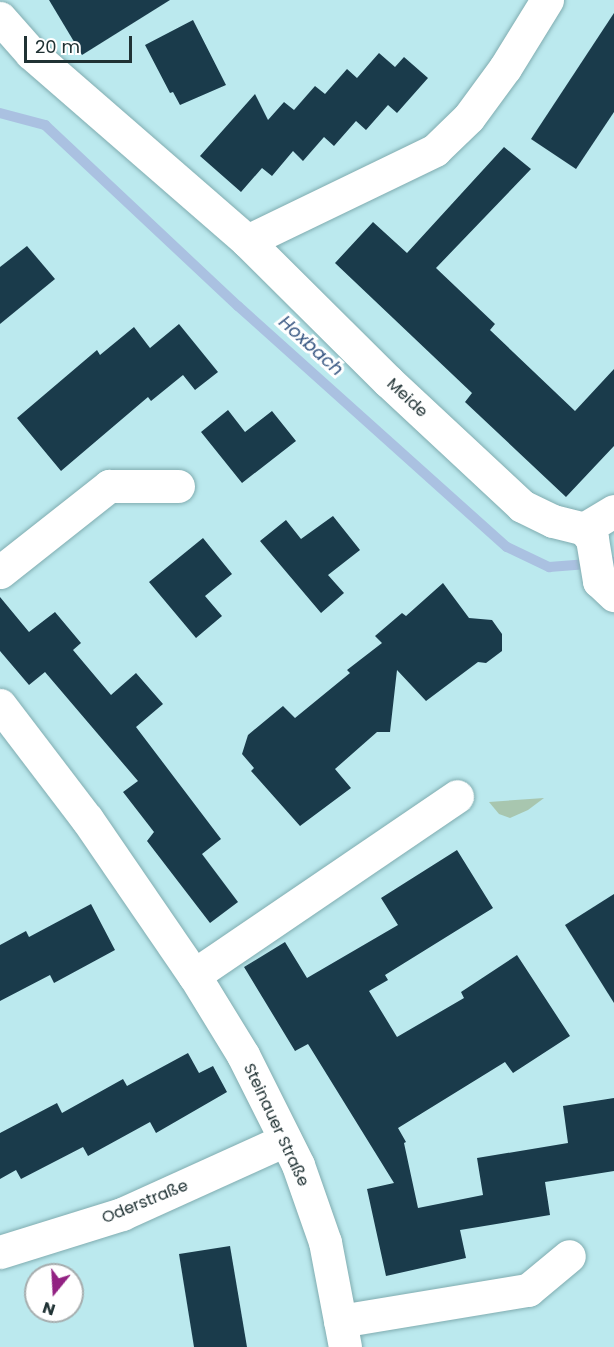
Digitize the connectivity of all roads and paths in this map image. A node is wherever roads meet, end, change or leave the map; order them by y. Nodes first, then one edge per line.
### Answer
1 (547, 0) edge
2 (0, 18) edge
3 (247, 241) junction
4 (178, 486) dead end
5 (614, 511) edge
6 (588, 534) junction
7 (0, 572) edge
8 (606, 588) edge
9 (0, 705) edge
10 (457, 796) dead end
11 (194, 975) junction
12 (285, 1140) junction
13 (0, 1252) edge
14 (569, 1256) dead end
15 (343, 1334) edge

1 - 3 street
2 - 3 street, Meide
3 - 6 street, Meide
4 - 7 street
5 - 6 street
6 - 8 street
9 - 11 street, Steinauer Straße
10 - 11 street
11 - 12 street, Steinauer Straße
12 - 13 street, Oderstraße
12 - 15 street, Steinauer Straße
14 - 15 street, Steinauer Straße

